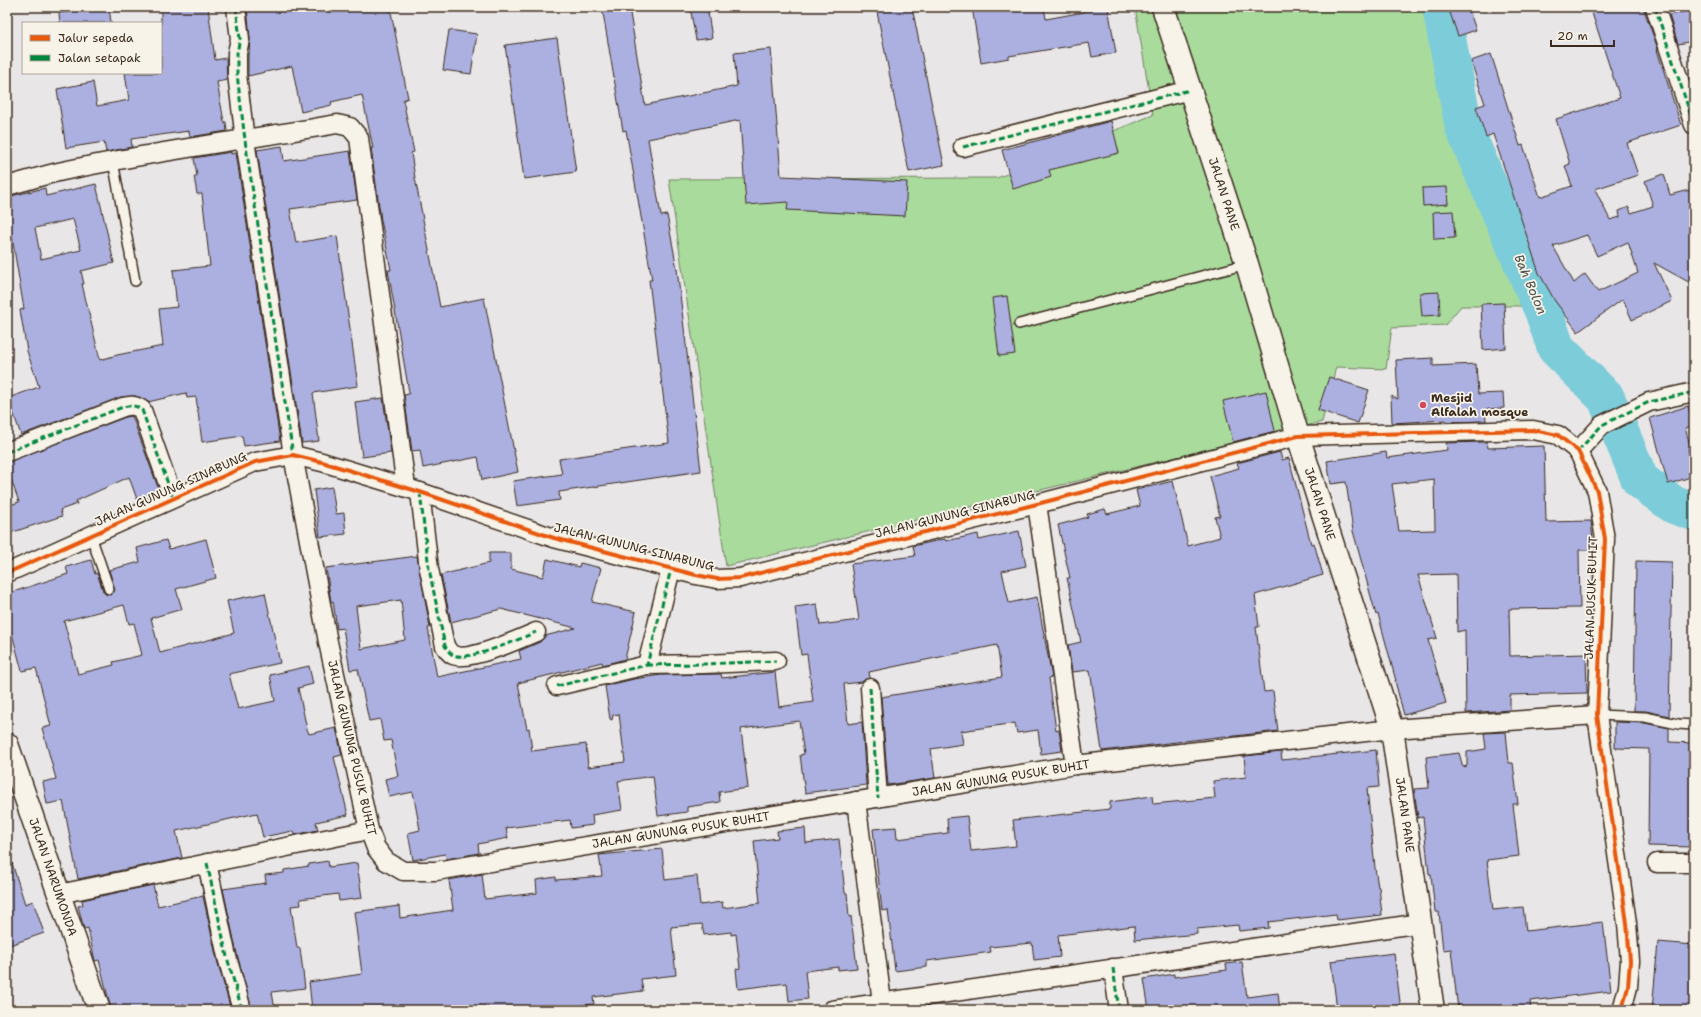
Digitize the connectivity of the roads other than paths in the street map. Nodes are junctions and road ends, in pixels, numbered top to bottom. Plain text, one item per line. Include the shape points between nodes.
1 (236, 7) edge
2 (1163, 7) edge
3 (1655, 7) edge
4 (1190, 90) junction
5 (1694, 125) edge
6 (245, 140) junction
7 (963, 147) dead end
8 (113, 161) junction
9 (7, 186) edge
10 (1247, 264) junction
11 (135, 281) dead end
12 (1019, 324) dead end
13 (1694, 392) edge
14 (1298, 436) junction
15 (1578, 451) junction
16 (7, 452) edge
17 (293, 455) junction
18 (413, 489) junction
19 (173, 498) junction
20 (1037, 504) junction
21 (91, 536) junction
22 (670, 568) junction
23 (7, 573) edge
24 (109, 588) dead end
25 (536, 632) dead end
26 (776, 661) dead end
27 (647, 665) junction
28 (557, 686) dead end
29 (870, 688) dead end
30 (1597, 715) junction
31 (1694, 725) edge
32 (1392, 729) junction
33 (7, 744) edge
34 (1074, 765) junction
35 (878, 798) junction
36 (856, 801) junction
37 (369, 830) junction
38 (207, 863) junction
39 (1657, 863) dead end
40 (1694, 863) edge
41 (59, 894) junction
42 (1421, 923) junction
43 (1113, 968) junction
44 (883, 1006) edge
45 (99, 1010) edge
46 (242, 1010) edge
47 (832, 1010) edge
48 (1119, 1010) edge
49 (1433, 1010) edge
50 (1622, 1010) edge

1 - 6 street, JALAN GUNUNG PUSUK BUHIT via 240,39 237,74
2 - 4 street, JALAN PANE
3 - 5 street
4 - 7 street
4 - 10 street, JALAN PANE
6 - 8 street
6 - 17 street, JALAN GUNUNG PUSUK BUHIT
6 - 18 street via 337,124 350,127 359,138
8 - 9 street
8 - 11 lane
10 - 12 lane
10 - 14 street, JALAN PANE
13 - 15 street via 1649,402 1602,425
14 - 15 street, JALAN PUSUK BUHIT via 1533,430 1558,435
14 - 20 street, JALAN GUNUNG SINABUNG
14 - 32 street, JALAN PANE
15 - 30 street, JALAN PUSUK BUHIT via 1597,491 1605,539
16 - 19 street via 124,407 137,406 142,410
17 - 18 street, JALAN GUNUNG SINABUNG
17 - 19 street, JALAN GUNUNG SINABUNG via 255,462
17 - 37 street, JALAN GUNUNG PUSUK BUHIT via 328,642
18 - 22 street, JALAN GUNUNG SINABUNG via 554,538
18 - 25 street via 445,646 450,654 465,656 496,649
19 - 21 street, JALAN GUNUNG SINABUNG
20 - 22 street, JALAN GUNUNG SINABUNG via 740,578 717,579
20 - 34 street
21 - 23 street, JALAN GUNUNG SINABUNG
21 - 24 lane
22 - 27 street
26 - 27 street
27 - 28 street
29 - 35 street
30 - 31 lane via 1644,717
30 - 32 street, JALAN GUNUNG PUSUK BUHIT
30 - 50 street, JALAN PUSUK BUHIT via 1627,923 1630,961 1628,987
32 - 34 street, JALAN GUNUNG PUSUK BUHIT
32 - 42 street, JALAN PANE
33 - 41 street, JALAN NARUMONDA
34 - 35 street, JALAN GUNUNG PUSUK BUHIT
35 - 36 street, JALAN GUNUNG PUSUK BUHIT
36 - 37 street, JALAN GUNUNG PUSUK BUHIT via 436,871 403,871 386,861 376,848
36 - 44 street
37 - 38 street
38 - 41 street
38 - 46 street via 226,957
39 - 40 street
41 - 45 street, JALAN NARUMONDA
42 - 43 street
42 - 49 street, JALAN PANE
43 - 44 street
43 - 48 street
44 - 47 street

